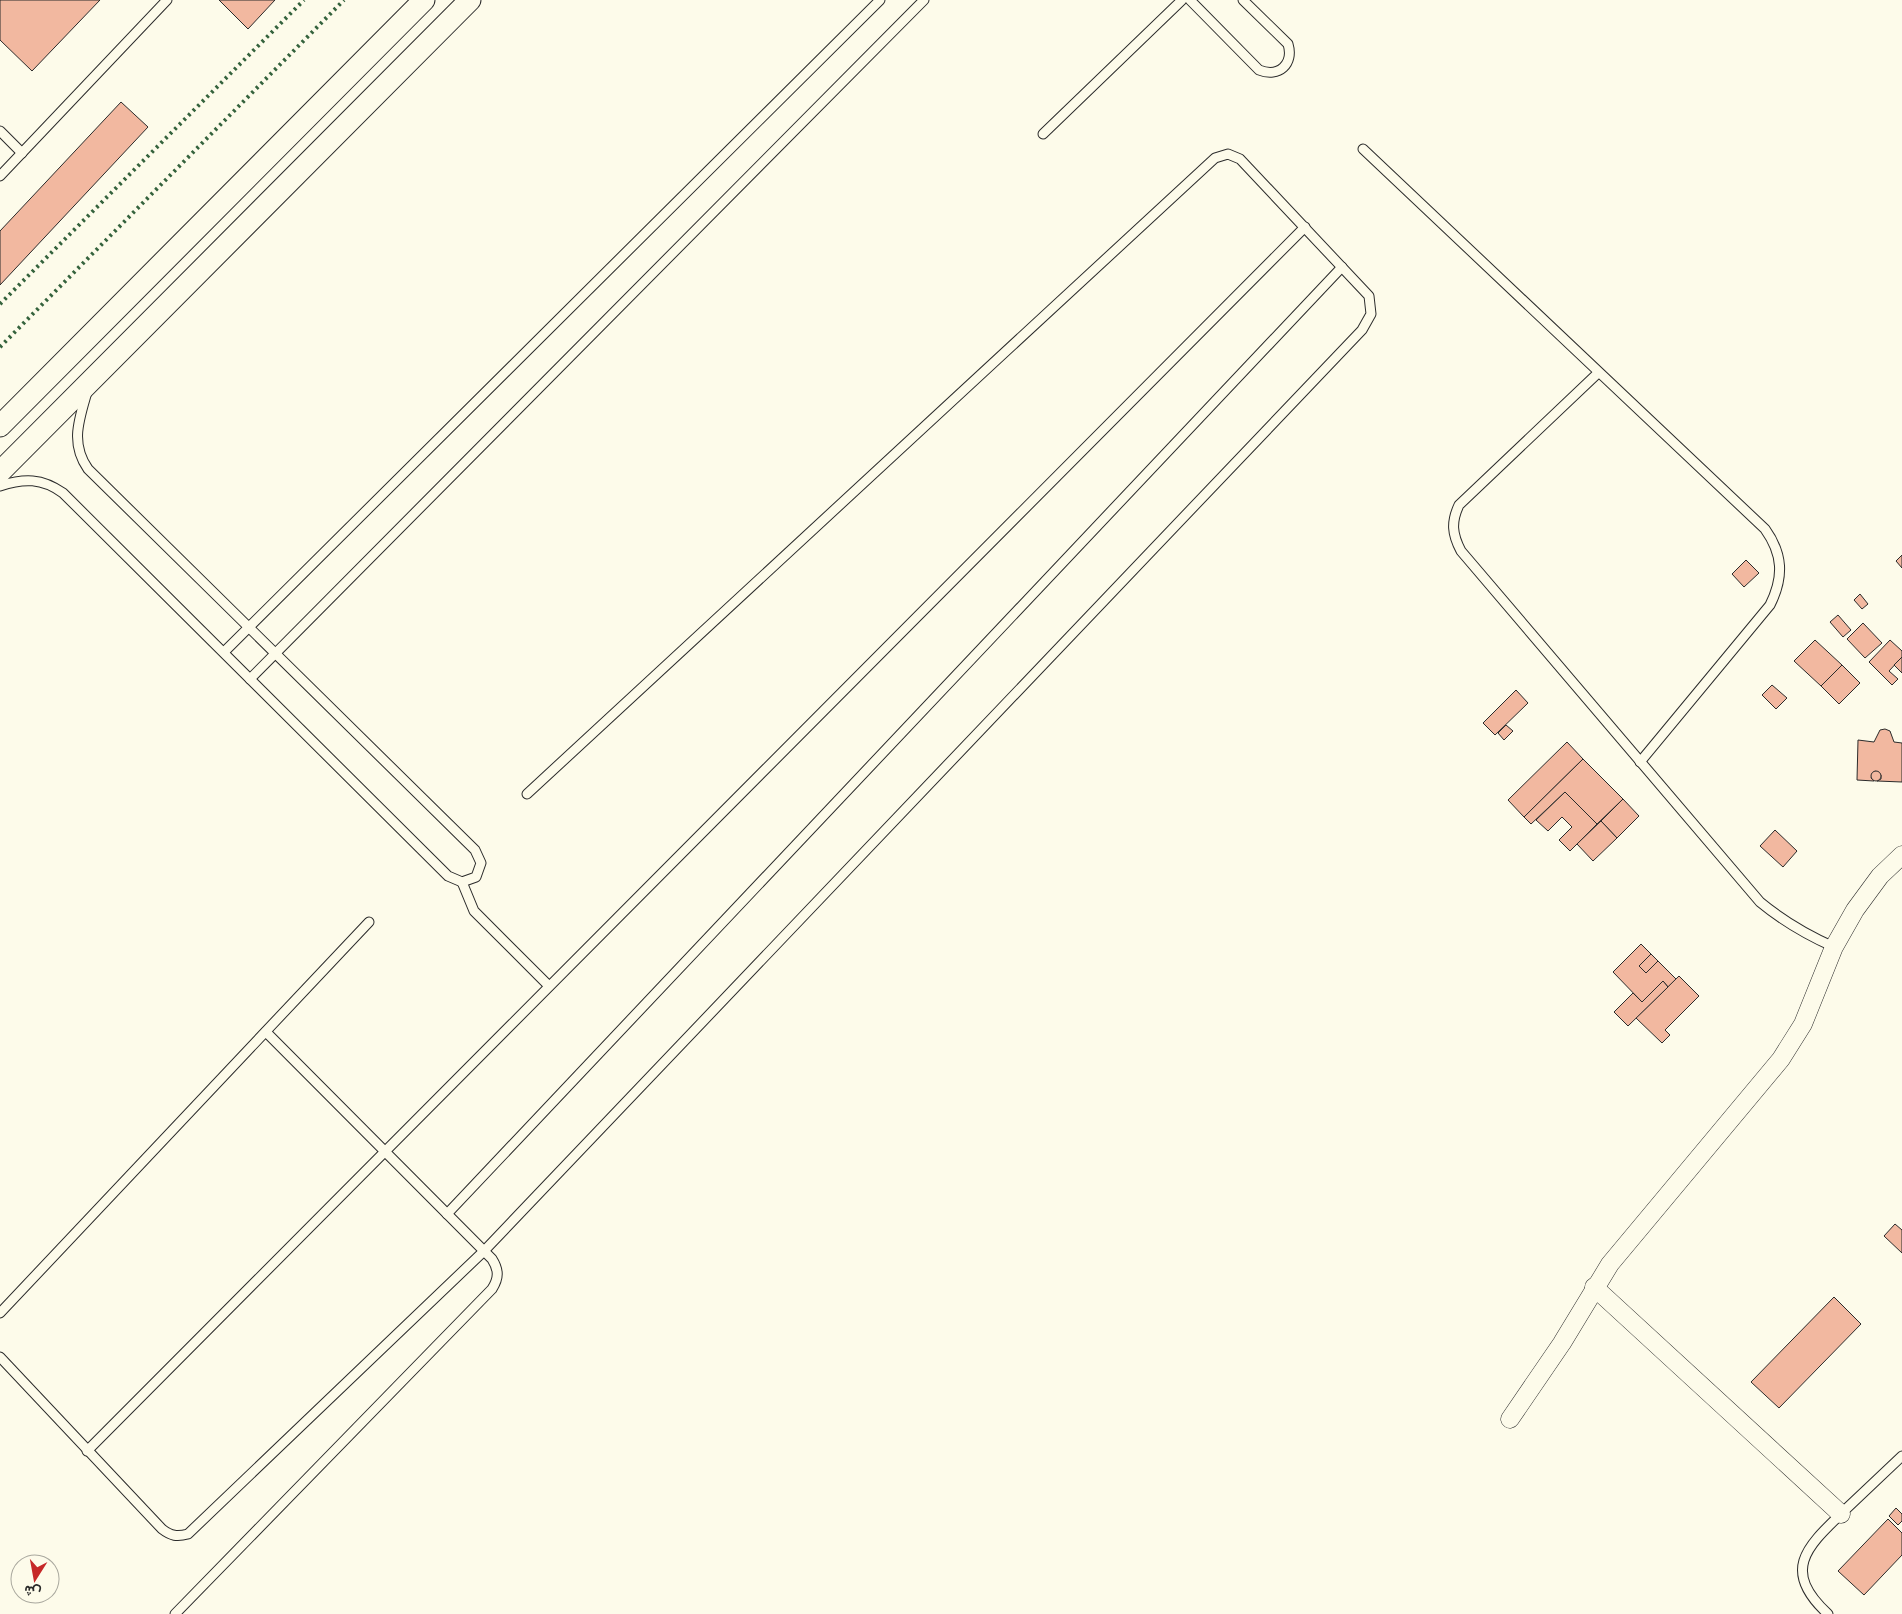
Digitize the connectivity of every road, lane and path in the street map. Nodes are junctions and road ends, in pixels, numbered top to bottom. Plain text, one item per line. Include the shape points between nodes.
1 (167, 0) edge
2 (424, 0) edge
3 (470, 0) edge
4 (880, 0) edge
5 (924, 0) edge
6 (1182, 0) edge
7 (1190, 0) edge
8 (1243, 0) edge
9 (0, 131) edge
10 (1043, 134) dead end
11 (1364, 150) dead end
12 (22, 153) junction
13 (0, 176) edge
14 (1304, 227) junction
15 (1342, 267) junction
16 (1598, 373) junction
17 (89, 383) junction
18 (0, 426) edge
19 (0, 433) edge
20 (6, 466) edge
21 (0, 486) edge
22 (249, 628) junction
23 (224, 652) junction
24 (275, 653) junction
25 (250, 678) junction
26 (1640, 762) junction
27 (527, 794) dead end
28 (1902, 855) edge
29 (462, 882) junction
30 (370, 922) dead end
31 (1834, 947) junction
32 (549, 986) junction
33 (266, 1032) junction
34 (385, 1151) junction
35 (447, 1214) junction
36 (484, 1251) junction
37 (1594, 1288) junction
38 (0, 1313) edge
39 (0, 1357) edge
40 (1510, 1419) dead end
41 (87, 1451) junction
42 (1902, 1456) edge
43 (1841, 1514) junction
44 (174, 1614) edge
45 (1828, 1614) edge

1 - 12 lane
2 - 18 street
3 - 17 street
4 - 22 lane
5 - 24 lane
6 - 10 lane
7 - 8 lane via 1259,70 1268,73 1284,68 1289,61 1288,44
9 - 12 lane
11 - 16 lane
12 - 13 lane
14 - 15 lane
14 - 27 lane via 1240,159 1228,154 1215,158
14 - 32 lane
15 - 35 lane
15 - 36 lane via 1369,296 1371,314 1362,330
16 - 26 lane via 1765,529 1780,558 1781,574 1770,604
16 - 26 lane via 1467,496 1459,505 1452,528 1461,551
17 - 20 street
17 - 22 lane via 76,434 81,458 88,469
19 - 20 street via 12,445
21 - 23 lane via 26,479 40,480 63,493
22 - 23 lane
22 - 24 lane
23 - 25 lane
24 - 25 lane
24 - 29 lane via 480,856 480,871 476,877
25 - 29 lane via 448,876
26 - 31 lane via 1760,902 1782,920
28 - 31 street via 1880,876
29 - 32 lane via 474,911
30 - 33 lane
31 - 37 street via 1803,1024 1781,1058 1638,1227
32 - 34 lane
33 - 34 lane
33 - 38 lane
34 - 35 lane
34 - 41 lane
35 - 36 lane
36 - 41 lane via 188,1534 179,1537 169,1535
36 - 44 lane via 498,1271 492,1289
37 - 40 street via 1562,1343
37 - 43 street
39 - 41 lane
42 - 43 lane
43 - 45 lane via 1811,1544 1802,1568 1808,1592

